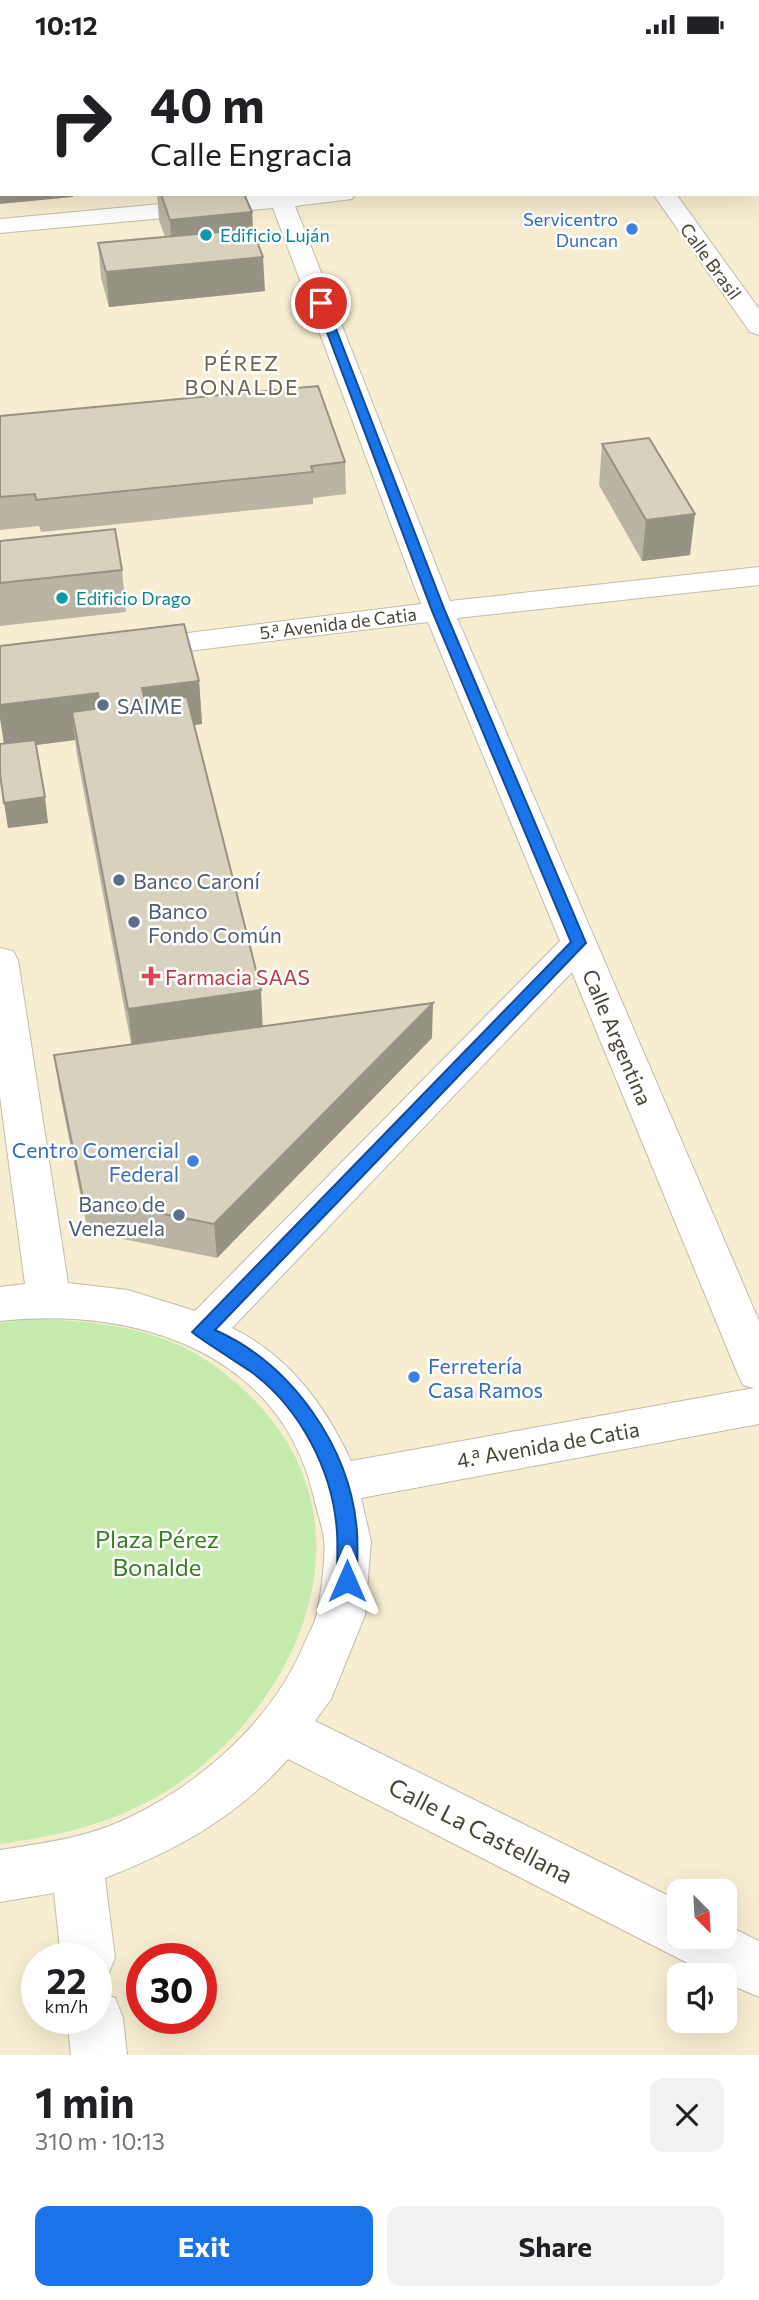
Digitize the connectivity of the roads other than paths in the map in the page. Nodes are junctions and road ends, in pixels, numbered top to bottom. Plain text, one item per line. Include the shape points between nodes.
1 (302, 196) edge
2 (665, 196) edge
3 (281, 197) edge
4 (0, 226) edge
5 (759, 327) edge
6 (759, 576) edge
7 (439, 611) junction
8 (108, 652) edge
9 (579, 943) junction
10 (0, 960) edge
11 (4, 1022) edge
12 (49, 1300) junction
13 (0, 1304) edge
14 (201, 1332) junction
15 (759, 1372) edge
16 (759, 1406) edge
17 (337, 1483) junction
18 (282, 1731) junction
19 (77, 1863) junction
20 (0, 1876) edge
21 (667, 1924) edge
22 (86, 1943) edge
23 (716, 1949) edge
24 (759, 1971) edge
25 (97, 2034) edge
26 (99, 2055) edge

1 - 3 street
2 - 5 street, Calle Brasil
3 - 4 street
3 - 7 street, Calle Argentina
6 - 7 street, 5.ª Avenida de Catia
7 - 8 street, 5.ª Avenida de Catia
7 - 9 street, Calle Argentina
9 - 14 street
9 - 15 street, Calle Argentina
10 - 11 street
11 - 12 street
12 - 13 street
12 - 14 street via 130,1307
14 - 17 street via 260,1369 294,1401 320,1440
16 - 17 street, 4.ª Avenida de Catia
17 - 18 street via 347,1531 347,1581 336,1632 314,1682
18 - 19 street via 242,1775 191,1813 134,1844
18 - 21 street, Calle La Castellana
19 - 20 street
19 - 22 street
23 - 24 street
25 - 26 street

